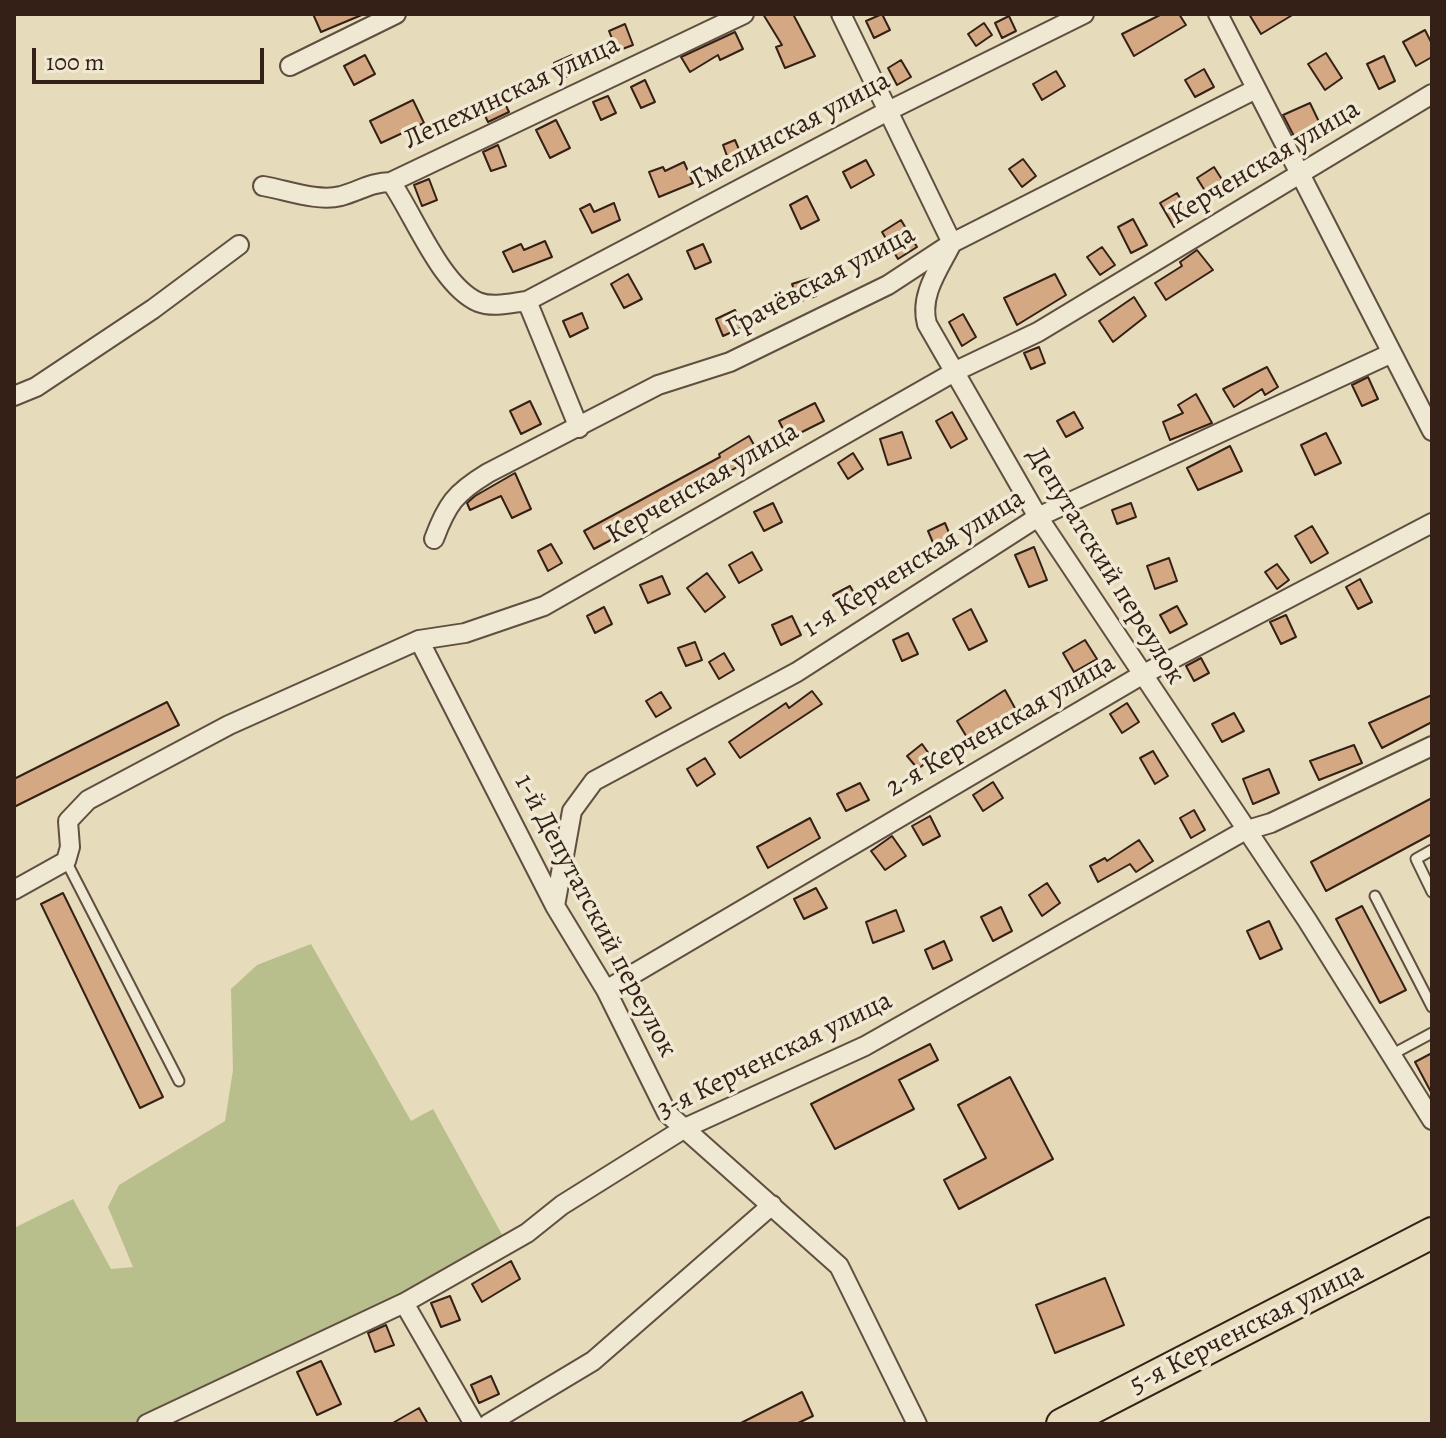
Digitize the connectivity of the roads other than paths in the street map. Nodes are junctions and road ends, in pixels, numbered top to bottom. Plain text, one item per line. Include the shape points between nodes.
1 (396, 14) edge
2 (744, 14) edge
3 (841, 14) edge
4 (1084, 14) edge
5 (1218, 14) edge
6 (290, 66) dead end
7 (1256, 89) junction
8 (1432, 94) edge
9 (886, 112) junction
10 (1300, 176) junction
11 (391, 182) junction
12 (263, 186) dead end
13 (952, 243) junction
14 (239, 245) dead end
15 (527, 301) junction
16 (1392, 353) junction
17 (956, 371) junction
18 (36, 387) junction
19 (14, 396) edge
20 (14, 404) edge
21 (579, 428) junction
22 (1432, 431) edge
23 (1038, 517) junction
24 (1432, 523) edge
25 (434, 539) dead end
26 (419, 640) junction
27 (1140, 676) junction
28 (1432, 746) edge
29 (1244, 831) junction
30 (1432, 850) edge
31 (66, 861) junction
32 (14, 890) edge
33 (1432, 892) edge
34 (1375, 896) dead end
35 (555, 906) junction
36 (606, 990) junction
37 (1432, 1007) edge
38 (1432, 1033) edge
39 (1391, 1055) junction
40 (179, 1081) dead end
41 (1432, 1120) edge
42 (685, 1128) junction
43 (772, 1205) junction
44 (1432, 1233) edge
45 (404, 1303) junction
46 (147, 1424) edge
47 (474, 1424) edge
48 (488, 1424) edge
49 (917, 1424) edge
50 (1062, 1424) edge

1 - 6 street
2 - 11 street, Лепехинская улица
3 - 9 street
4 - 9 street, Гмелинская улица
5 - 7 street
7 - 10 street
7 - 13 street, Грачёвская улица
8 - 10 street, Керченская улица
9 - 13 street
9 - 15 street, Гмелинская улица
10 - 16 street
10 - 17 street, Керченская улица via 1038,332
11 - 12 street, Лепехинская улица via 319,198
11 - 15 street via 460,290 489,305
13 - 17 street, Депутатский переулок via 923,311
13 - 21 street, Грачёвская улица via 888,285 730,362 658,385
14 - 18 street
15 - 21 street
16 - 22 street
16 - 23 street, 1-я Керченская улица
17 - 23 street, Депутатский переулок
17 - 26 street, Керченская улица via 544,606 465,633
18 - 19 street
18 - 20 street
21 - 25 street, Грачёвская улица via 465,487 446,506
23 - 27 street, Депутатский переулок
23 - 35 street, 1-я Керченская улица via 797,672 594,781 572,811
24 - 27 street, 2-я Керченская улица
26 - 31 street, Керченская улица via 229,725 88,800 68,821
26 - 35 street, 1-й Депутатский переулок
27 - 29 street, Депутатский переулок
27 - 36 street, 2-я Керченская улица
28 - 29 street, 3-я Керченская улица
29 - 39 street, Депутатский переулок
29 - 42 street, 3-я Керченская улица via 865,1046
30 - 33 lane via 1416,859
31 - 32 street
31 - 40 lane
34 - 37 lane
35 - 36 street, 1-й Депутатский переулок
36 - 42 street, 1-й Депутатский переулок via 667,1113
38 - 39 lane
39 - 41 street, Депутатский переулок
42 - 43 street, 1-й Депутатский переулок
42 - 45 street, 3-я Керченская улица via 527,1233
43 - 48 street via 593,1361
43 - 49 street, 1-й Депутатский переулок via 839,1266
44 - 50 main road, 5-я Керченская улица
45 - 46 street, 3-я Керченская улица
45 - 47 street

